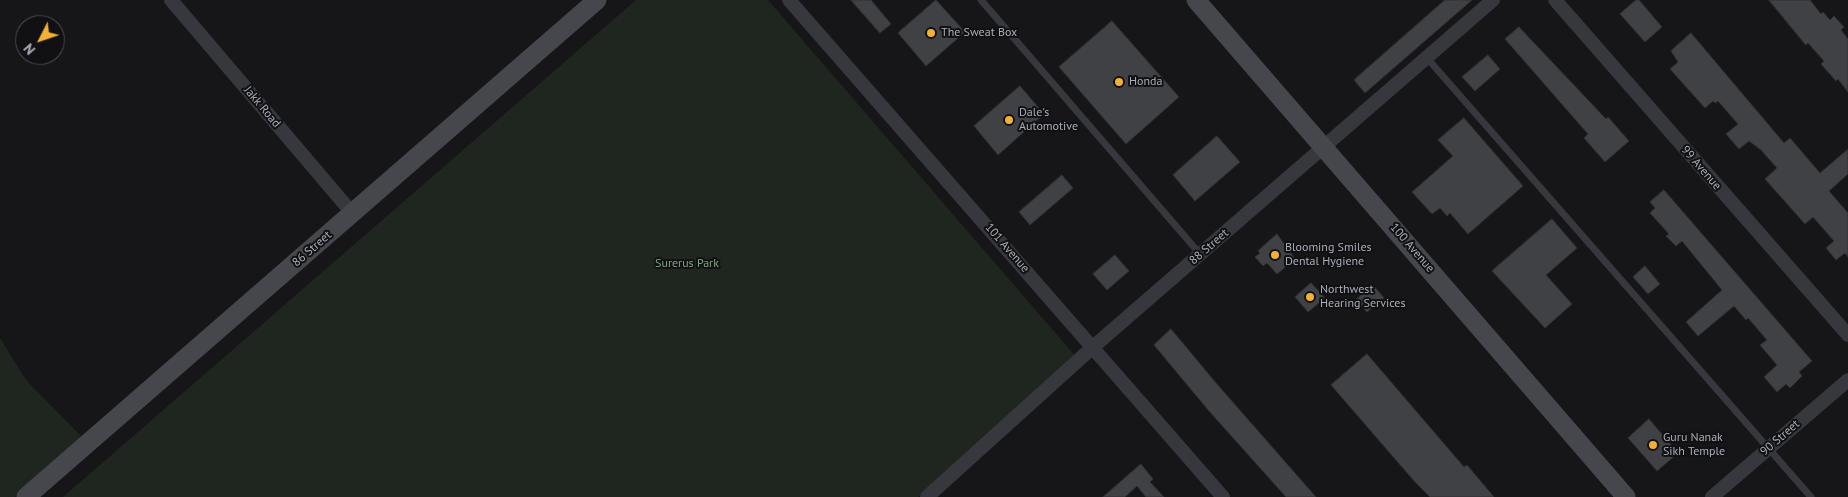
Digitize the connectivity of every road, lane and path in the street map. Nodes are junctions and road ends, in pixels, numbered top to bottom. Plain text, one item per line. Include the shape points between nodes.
1 (171, 0) edge
2 (597, 0) edge
3 (789, 0) edge
4 (981, 0) edge
5 (1196, 0) edge
6 (1493, 0) edge
7 (1555, 0) edge
8 (1427, 58) junction
9 (1324, 147) junction
10 (353, 214) junction
11 (1200, 254) junction
12 (1848, 335) edge
13 (1094, 346) junction
14 (1848, 380) edge
15 (1768, 449) junction
16 (26, 497) edge
17 (927, 497) edge
18 (1223, 497) edge
19 (1626, 497) edge
20 (1712, 497) edge
21 (1810, 497) edge

1 - 10 street, Jakk Road
2 - 10 street, 86 Street
3 - 13 street, 101 Avenue
4 - 11 lane
5 - 9 street, 100 Avenue
6 - 8 street, 88 Street
7 - 12 street, 99 Avenue
8 - 9 street, 88 Street
8 - 15 lane
9 - 11 street, 88 Street
9 - 19 street, 100 Avenue
10 - 16 street, 86 Street
11 - 13 street, 88 Street
13 - 17 street, 88 Street
13 - 18 street, 101 Avenue
14 - 15 street, 90 Street
15 - 20 street, 90 Street
15 - 21 lane

